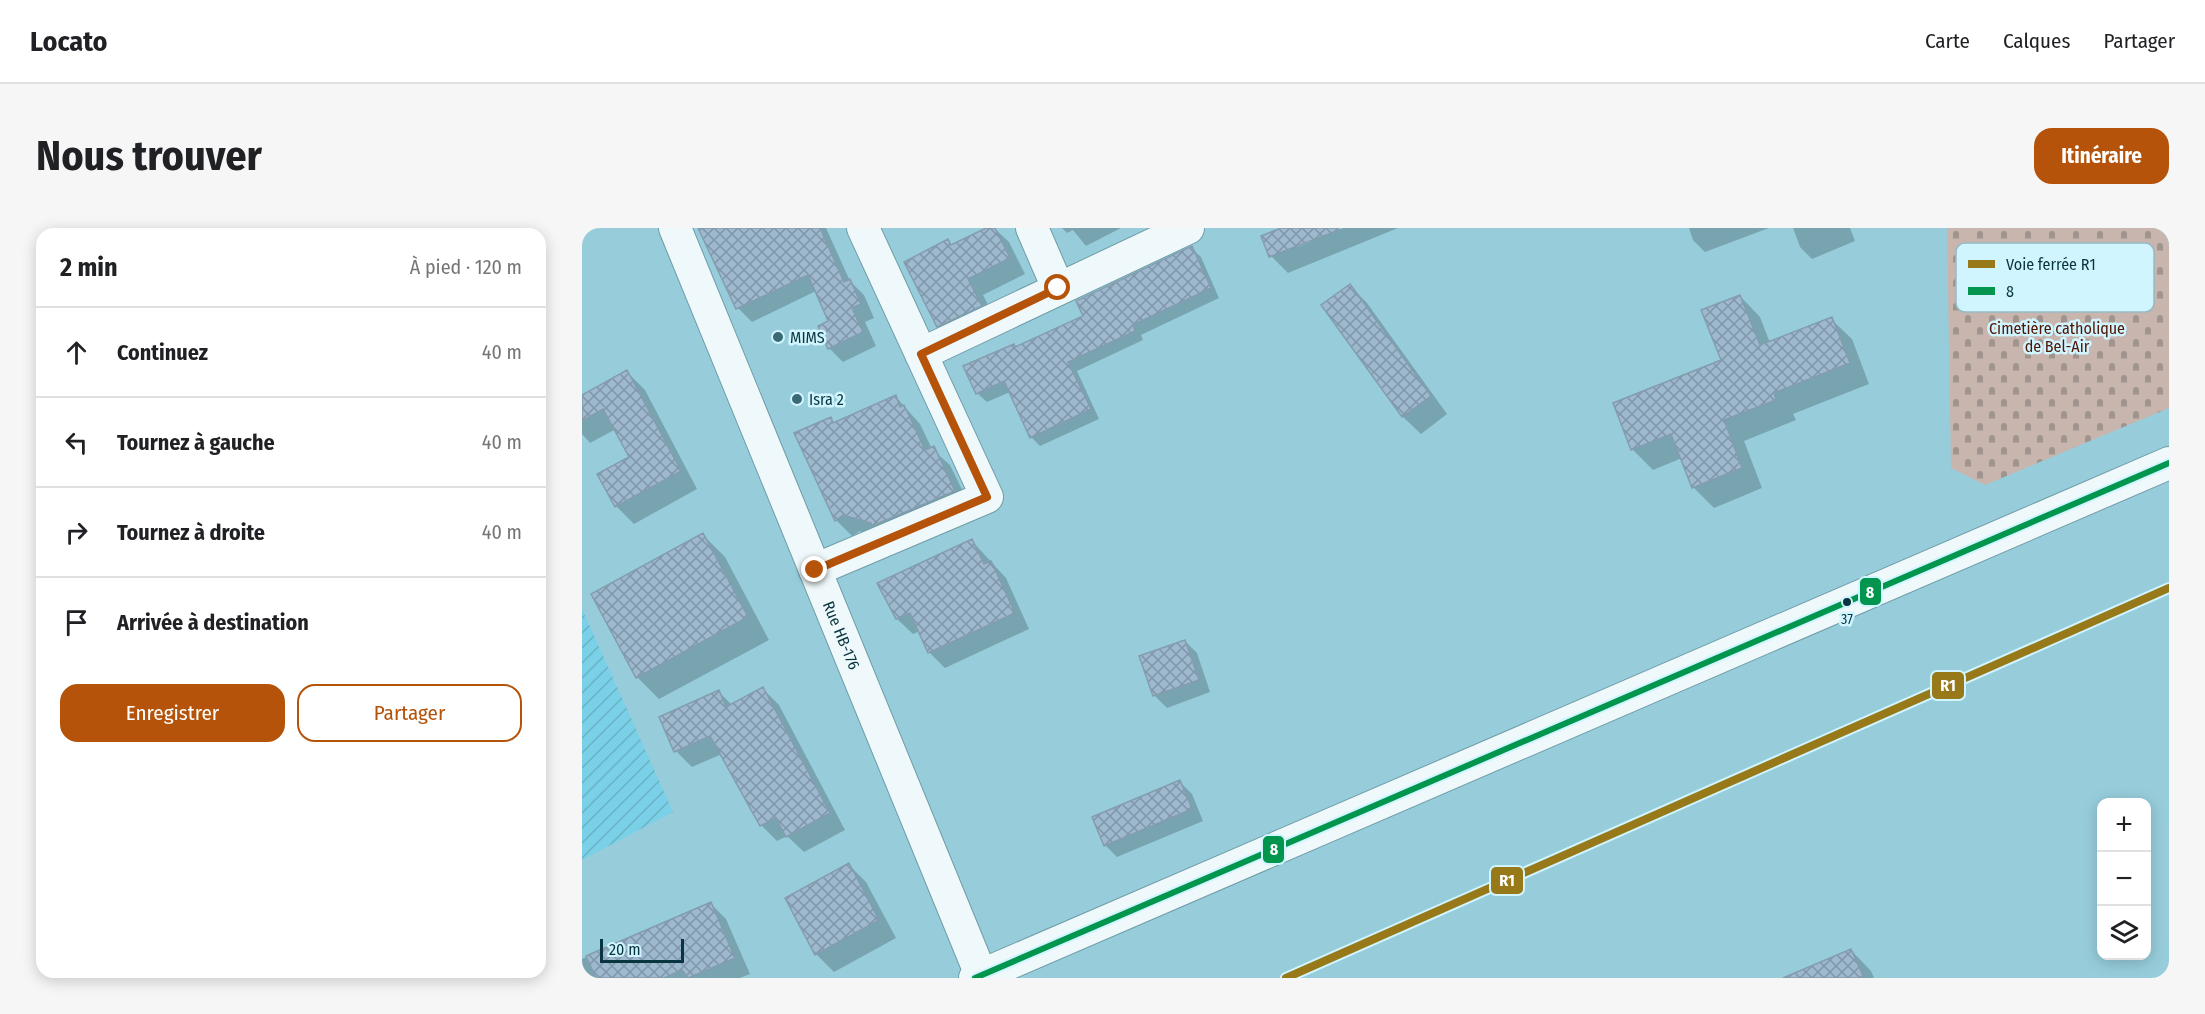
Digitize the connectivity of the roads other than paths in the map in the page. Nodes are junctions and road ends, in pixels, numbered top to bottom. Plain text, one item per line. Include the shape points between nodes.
1 (675, 228) edge
2 (863, 228) edge
3 (1032, 228) edge
4 (1188, 228) edge
5 (1058, 288) junction
6 (921, 354) junction
7 (2169, 464) edge
8 (815, 570) junction
9 (978, 977) edge

1 - 8 street, Rue HB-176
2 - 6 street
3 - 5 street
4 - 5 street
5 - 6 street
6 - 8 street via 987,497
7 - 9 street
8 - 9 street, Rue HB-176

